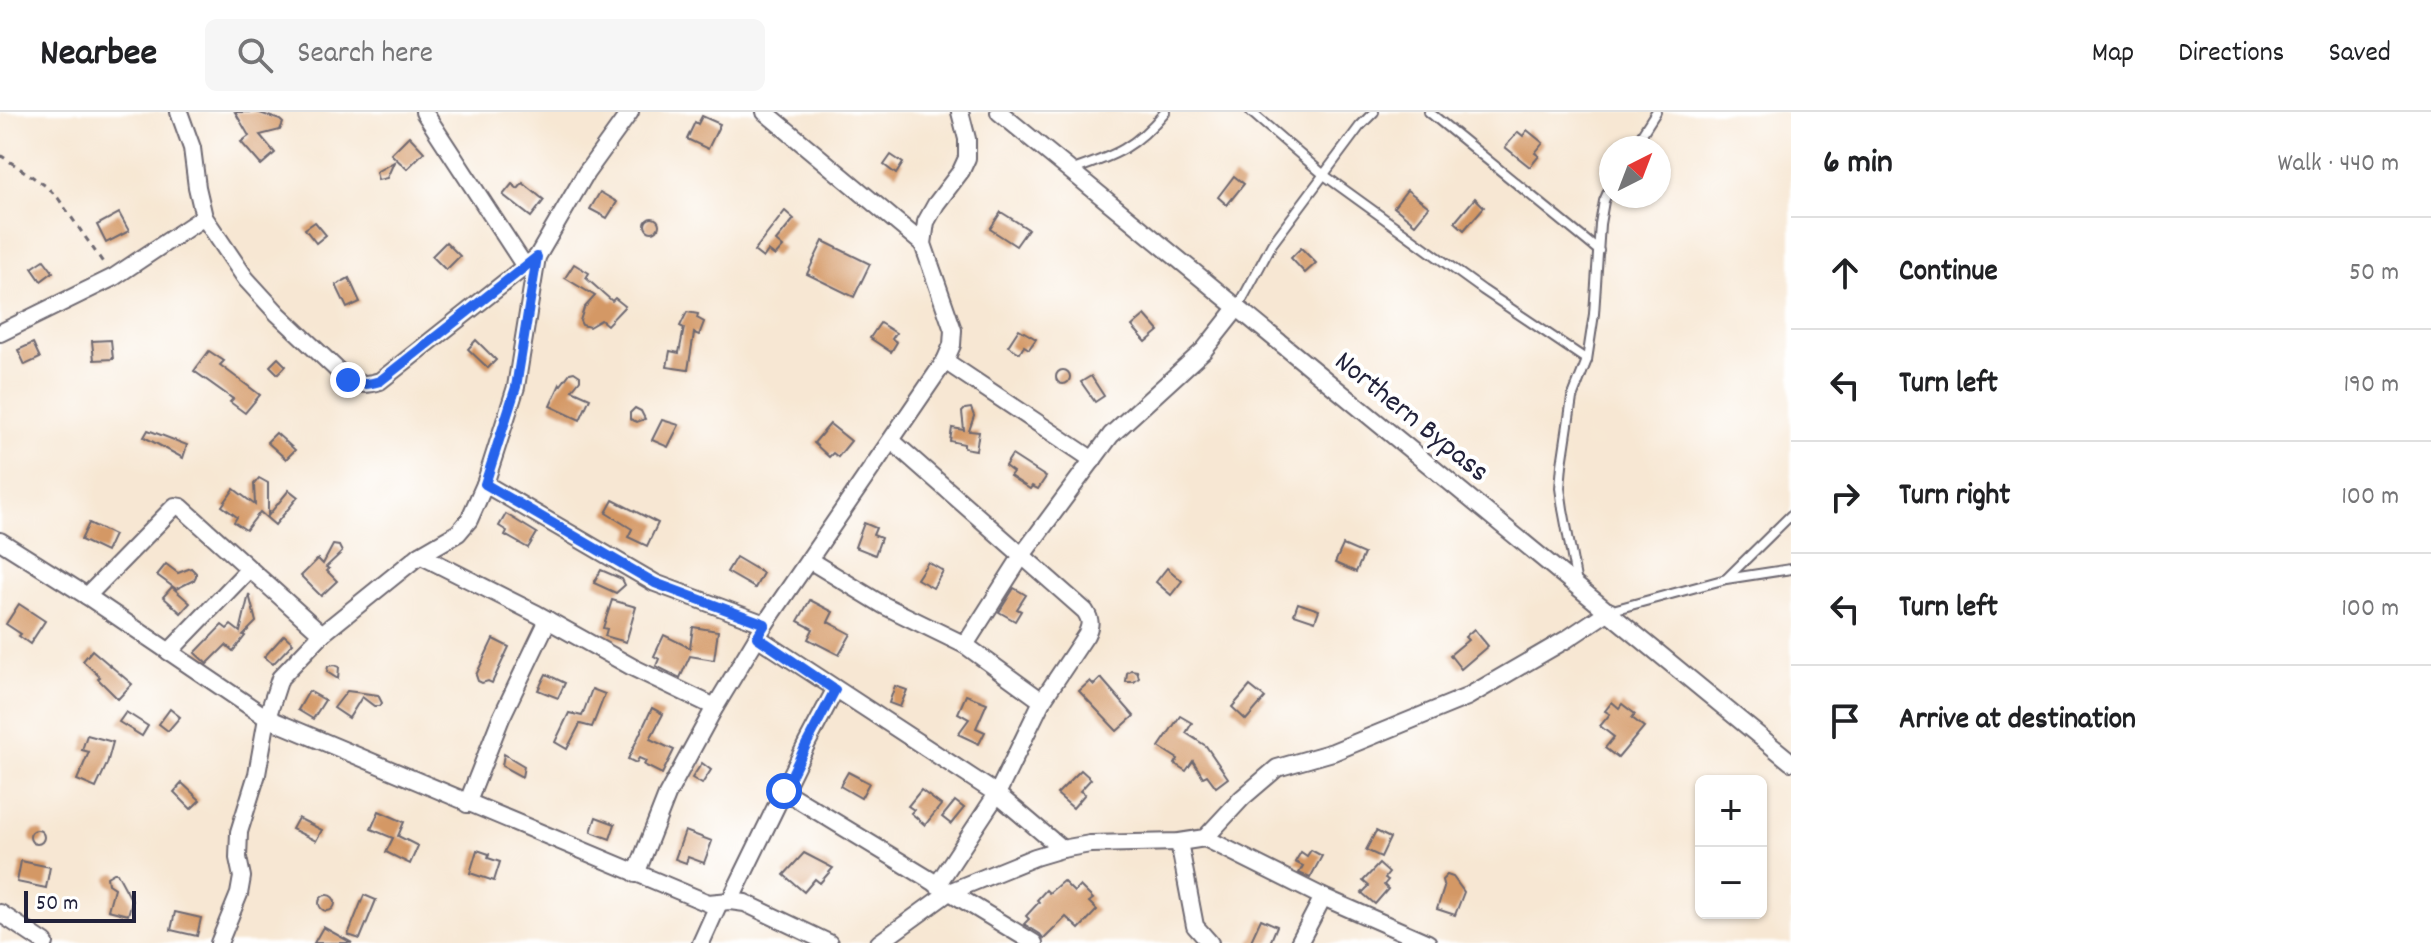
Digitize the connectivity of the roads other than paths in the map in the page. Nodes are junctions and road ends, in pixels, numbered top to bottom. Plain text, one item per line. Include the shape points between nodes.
1 (179, 112) edge
2 (424, 112) edge
3 (630, 112) edge
4 (765, 112) edge
5 (960, 112) edge
6 (999, 112) edge
7 (1165, 112) edge
8 (1251, 112) edge
9 (1374, 112) edge
10 (1429, 112) edge
11 (1656, 112) edge
12 (1641, 136) edge
13 (1071, 171) junction
14 (1324, 175) junction
15 (1603, 208) edge
16 (204, 217) junction
17 (923, 244) junction
18 (1599, 251) junction
19 (531, 261) junction
20 (1238, 307) junction
21 (0, 333) edge
22 (1587, 360) junction
23 (945, 361) junction
24 (892, 441) junction
25 (1093, 460) junction
26 (485, 484) junction
27 (1791, 515) edge
28 (0, 541) edge
29 (1023, 554) junction
30 (420, 555) junction
31 (809, 560) junction
32 (249, 569) junction
33 (1791, 569) edge
34 (1726, 579) junction
35 (1578, 587) junction
36 (87, 596) junction
37 (1609, 611) junction
38 (548, 620) junction
39 (761, 630) junction
40 (322, 634) junction
41 (965, 645) junction
42 (169, 652) junction
43 (835, 690) junction
44 (1042, 701) junction
45 (715, 707) junction
46 (267, 718) junction
47 (1791, 762) edge
48 (784, 791) junction
49 (997, 794) junction
50 (467, 804) junction
51 (1205, 838) junction
52 (1179, 842) junction
53 (1062, 849) junction
54 (636, 874) junction
55 (943, 888) junction
56 (1323, 897) junction
57 (724, 902) junction
58 (0, 913) edge
59 (1403, 938) edge
60 (224, 941) edge
61 (45, 943) edge
62 (701, 943) edge
63 (829, 943) edge
64 (879, 943) edge
65 (1034, 943) edge
66 (1210, 943) edge
67 (1299, 943) edge
68 (1428, 943) edge

1 - 16 street via 192,148
2 - 19 street
3 - 19 street
4 - 17 street
5 - 17 street via 967,158 926,222
6 - 13 street, Northern Bypass
7 - 13 lane via 1137,142
8 - 14 lane
9 - 14 lane
10 - 18 lane
11 - 12 lane
13 - 20 street, Northern Bypass
14 - 20 lane via 1272,244
14 - 22 lane
15 - 18 lane
16 - 19 street via 246,279 278,314 358,384 380,381
16 - 21 street via 114,277
17 - 23 street via 953,330
18 - 22 lane
19 - 26 street via 516,387
20 - 25 street via 1204,350 1119,426
20 - 35 street, Northern Bypass
22 - 35 lane via 1572,398 1560,488
23 - 24 street
23 - 25 street
24 - 29 street
24 - 31 street
25 - 29 street
26 - 30 street via 458,533
26 - 39 street via 655,583
27 - 34 lane
28 - 36 street
29 - 41 street
29 - 44 street via 1090,618 1086,635
30 - 38 street
30 - 40 street
31 - 39 street
31 - 41 street via 883,605
32 - 36 street via 175,506
32 - 40 street
32 - 42 street
33 - 34 lane
34 - 37 lane
35 - 37 street, Northern Bypass
36 - 42 street
37 - 47 street, Northern Bypass
37 - 51 street via 1467,697 1333,752 1277,768
38 - 45 street
38 - 50 street
39 - 43 street
39 - 45 street
40 - 46 street via 280,678
41 - 44 street
42 - 46 street
43 - 48 street
43 - 49 street
44 - 49 street
45 - 54 street via 667,795
46 - 50 street
46 - 60 street via 239,832 242,877
48 - 55 street
48 - 57 street
49 - 53 street
49 - 55 street
50 - 54 street
51 - 52 street
51 - 56 street
52 - 53 street
52 - 66 street via 1195,926
53 - 55 street
54 - 57 street via 708,903
55 - 64 street
55 - 65 street
56 - 59 street
56 - 67 street
57 - 62 street
57 - 63 street via 745,903
58 - 61 street
59 - 68 street

